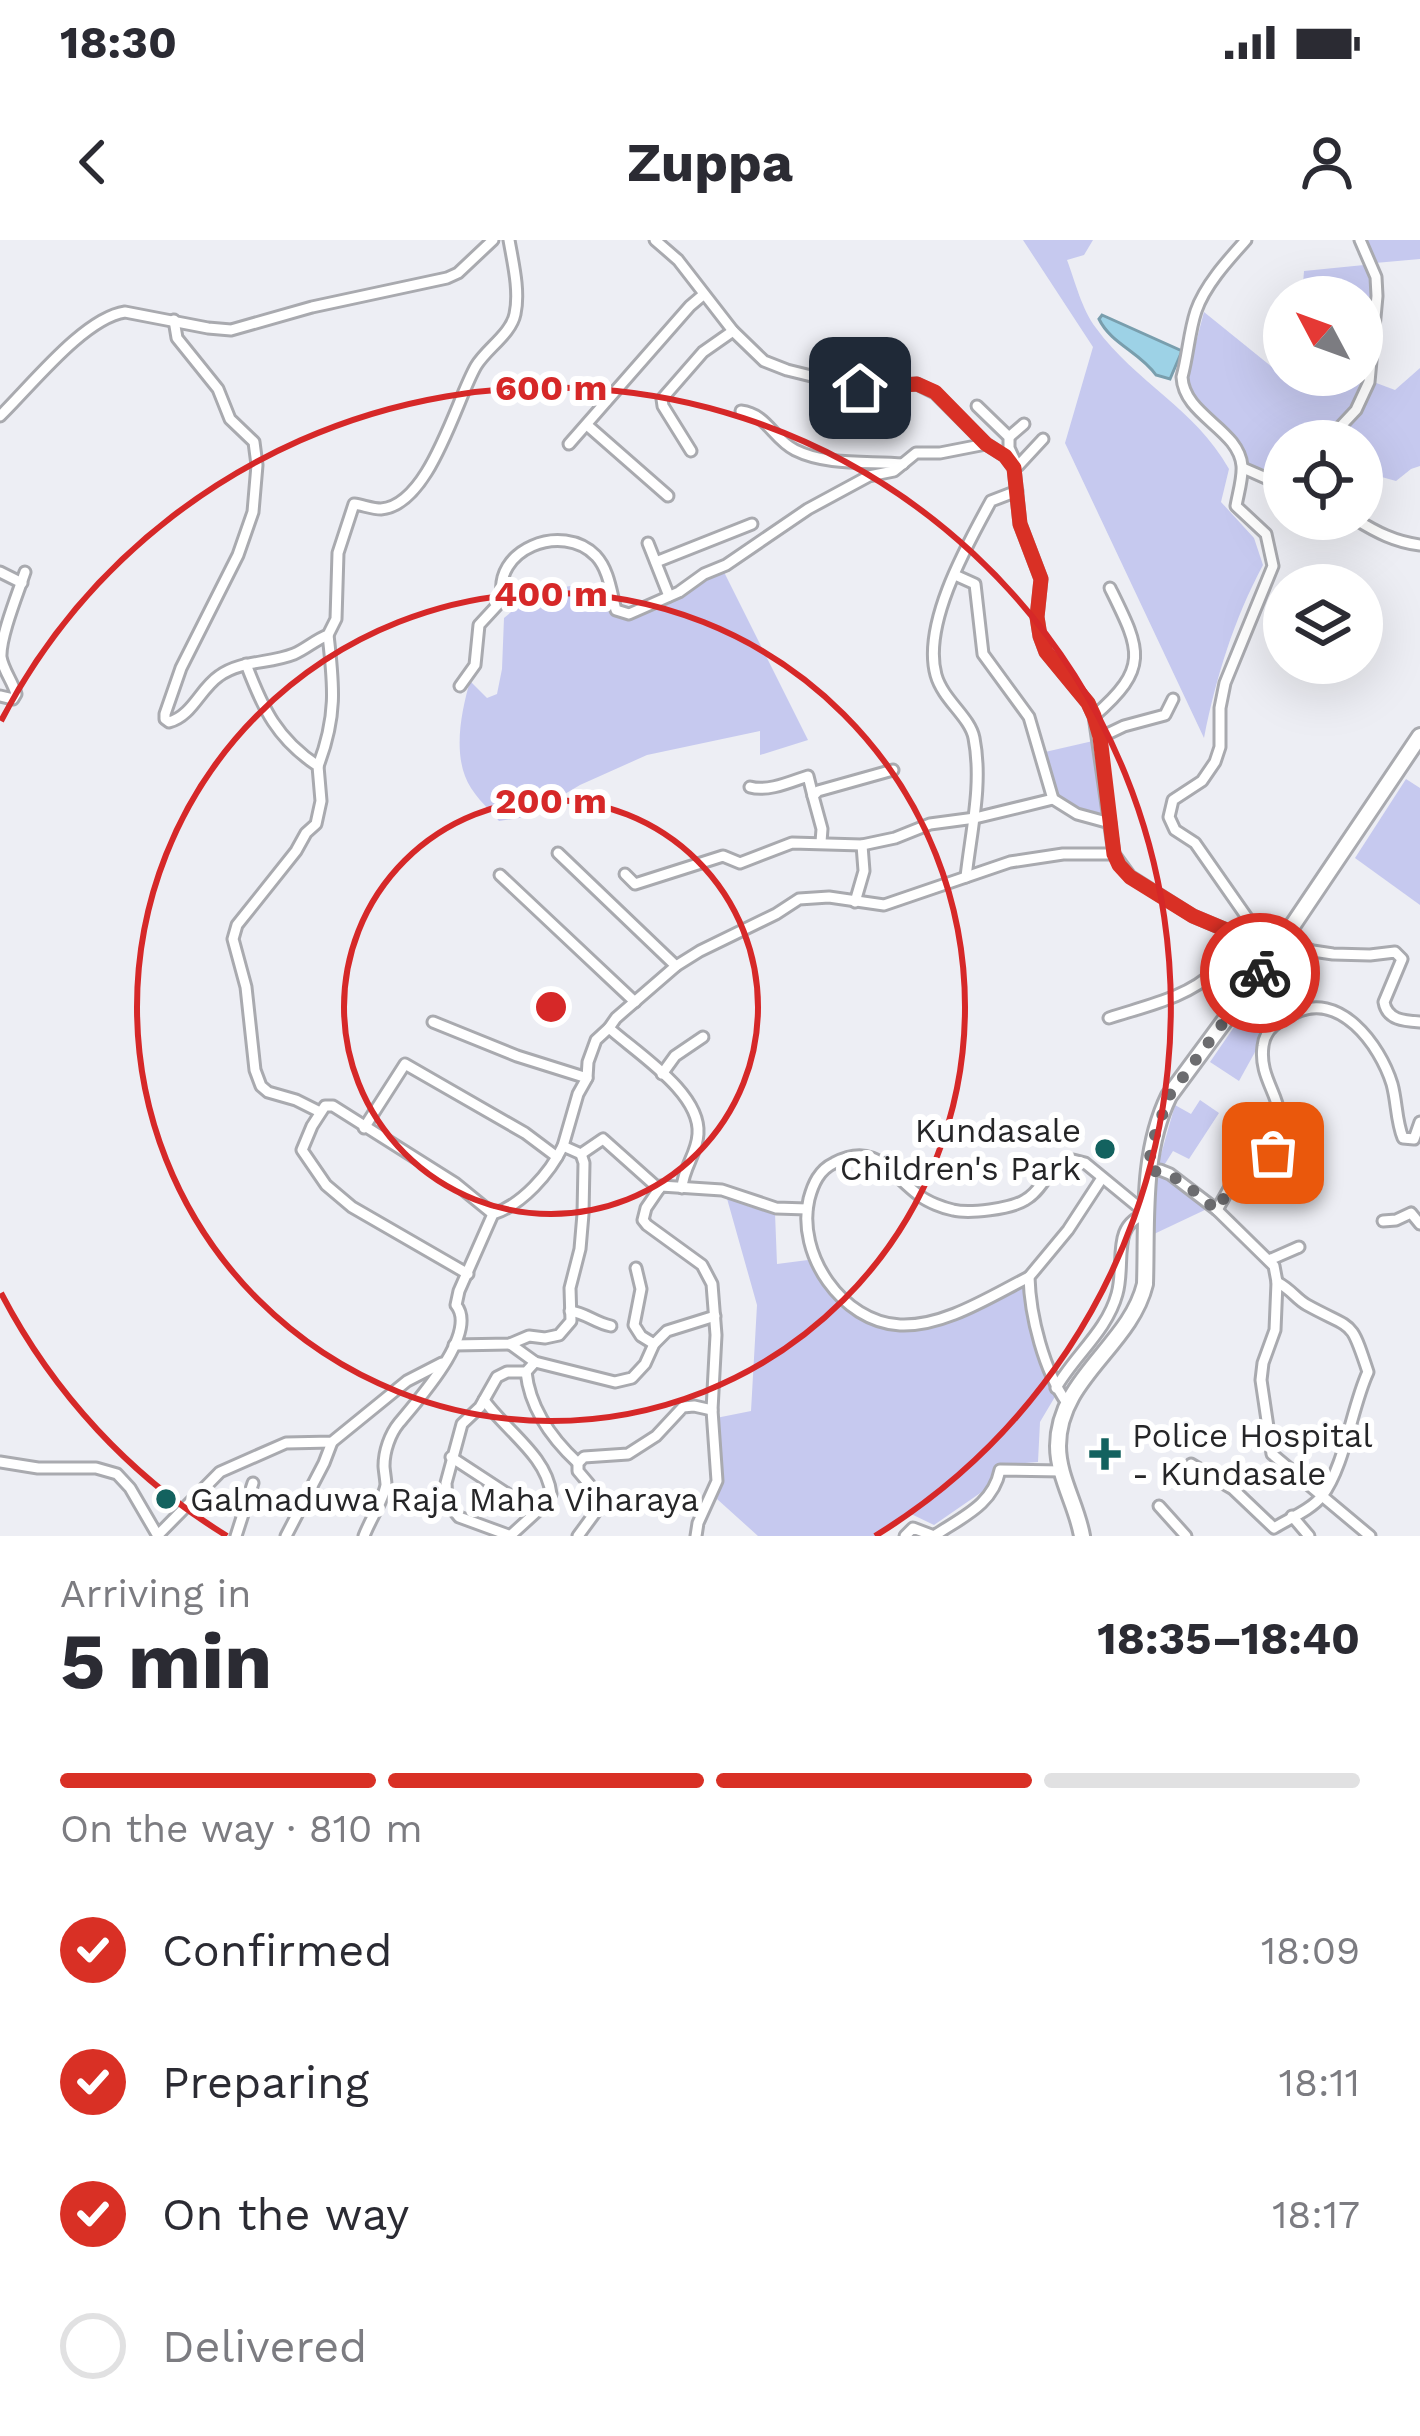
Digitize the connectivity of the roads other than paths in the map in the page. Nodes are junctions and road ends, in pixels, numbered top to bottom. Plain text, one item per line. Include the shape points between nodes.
1 (491, 240) edge
2 (508, 240) edge
3 (655, 240) edge
4 (1246, 240) edge
5 (1360, 240) edge
6 (704, 295) junction
7 (174, 320) junction
8 (733, 331) junction
9 (837, 382) junction
10 (977, 406) dead end
11 (996, 406) dead end
12 (741, 411) dead end
13 (0, 416) edge
14 (1347, 420) edge
15 (862, 421) dead end
16 (992, 421) junction
17 (587, 424) junction
18 (1024, 424) dead end
19 (1009, 437) junction
20 (1043, 439) dead end
21 (569, 444) dead end
22 (986, 444) junction
23 (691, 451) dead end
24 (903, 464) junction
25 (1243, 468) junction
26 (1015, 469) junction
27 (1263, 477) edge
28 (1017, 491) junction
29 (668, 496) dead end
30 (752, 524) dead end
31 (1383, 533) edge
32 (648, 543) dead end
33 (1420, 544) edge
34 (656, 562) junction
35 (0, 572) edge
36 (955, 575) junction
37 (1110, 588) dead end
38 (669, 596) junction
39 (0, 599) edge
40 (16, 604) junction
41 (328, 635) junction
42 (1, 650) edge
43 (246, 664) junction
44 (460, 686) dead end
45 (0, 696) edge
46 (1173, 699) dead end
47 (1094, 716) junction
48 (1420, 736) edge
49 (1100, 737) junction
50 (318, 766) junction
51 (893, 770) dead end
52 (750, 787) dead end
53 (813, 796) junction
54 (1053, 799) junction
55 (975, 818) junction
56 (1110, 823) junction
57 (821, 842) junction
58 (862, 845) junction
59 (558, 853) dead end
60 (1114, 854) junction
61 (625, 874) dead end
62 (500, 875) dead end
63 (966, 877) junction
64 (855, 902) junction
65 (1255, 928) junction
66 (1283, 940) junction
67 (676, 965) junction
68 (635, 1002) junction
69 (1109, 1018) dead end
70 (433, 1022) dead end
71 (1420, 1022) edge
72 (609, 1028) junction
73 (704, 1037) dead end
74 (662, 1074) junction
75 (587, 1078) junction
76 (320, 1112) junction
77 (1420, 1122) edge
78 (364, 1128) junction
79 (1417, 1141) edge
80 (563, 1146) junction
81 (581, 1154) junction
82 (557, 1157) junction
83 (1149, 1171) junction
84 (1102, 1178) junction
85 (682, 1188) junction
86 (659, 1189) junction
87 (807, 1209) junction
88 (1217, 1210) junction
89 (493, 1214) junction
90 (1147, 1214) junction
91 (1383, 1221) dead end
92 (1420, 1224) edge
93 (1299, 1247) dead end
94 (1269, 1260) junction
95 (636, 1268) dead end
96 (468, 1274) junction
97 (1028, 1277) junction
98 (1277, 1282) junction
99 (570, 1311) junction
100 (715, 1316) junction
101 (611, 1326) dead end
102 (510, 1343) junction
103 (654, 1344) junction
104 (454, 1345) junction
105 (446, 1361) junction
106 (535, 1362) junction
107 (526, 1372) junction
108 (1056, 1388) junction
109 (484, 1400) junction
110 (1067, 1403) junction
111 (712, 1410) junction
112 (332, 1442) junction
113 (451, 1457) junction
114 (0, 1462) edge
115 (578, 1462) junction
116 (1191, 1463) dead end
117 (1063, 1471) junction
118 (253, 1483) dead end
119 (1322, 1496) junction
120 (1159, 1506) dead end
121 (536, 1512) junction
122 (1292, 1516) junction
123 (158, 1536) edge
124 (236, 1536) edge
125 (286, 1536) edge
126 (364, 1536) edge
127 (511, 1536) edge
128 (578, 1536) edge
129 (696, 1536) edge
130 (905, 1536) edge
131 (1082, 1536) edge
132 (1186, 1536) edge
133 (1310, 1536) edge
134 (1370, 1536) edge

1 - 7 street via 447,278 232,330
2 - 41 street via 513,321 474,369 422,480 384,509 354,504 338,553 336,620
3 - 6 street
4 - 25 street via 1194,315 1182,377
5 - 14 street via 1376,277 1374,335 1369,382
6 - 8 street
6 - 17 street
7 - 13 street via 125,312 93,324
7 - 43 street via 177,338 218,389 230,419 254,442 257,465 238,555 181,668 165,719 177,721 214,679
8 - 9 street via 764,361
8 - 23 street via 662,399
9 - 15 street via 828,405
9 - 22 street via 917,384
10 - 16 street
11 - 16 street
12 - 24 street via 801,452
16 - 19 street
17 - 21 street
17 - 29 street
18 - 19 street
19 - 26 street
20 - 26 street
22 - 24 street via 916,453
22 - 26 street
24 - 38 street via 808,509
25 - 27 street
25 - 65 street via 1236,506 1265,534 1273,566 1225,683 1215,762 1173,800 1169,817
26 - 28 street
28 - 36 street via 991,501
28 - 47 street via 1041,579 1040,636
30 - 34 street
31 - 33 street
32 - 34 street
34 - 38 street
35 - 40 street via 24,578
36 - 54 street via 975,584 983,654 1029,717
36 - 55 street via 938,612 935,672 975,742
37 - 47 street via 1131,631 1135,664
38 - 44 street via 622,613 598,557 574,543 538,542 504,570 502,599 479,625 475,665
39 - 40 street
40 - 42 street
41 - 43 street via 296,654
41 - 50 street via 335,696
42 - 45 street via 16,694
43 - 50 street via 272,722
46 - 49 street via 1165,715
47 - 49 street
48 - 66 highway
49 - 56 street
50 - 76 street via 316,824 249,906 233,939 260,1086
51 - 53 street
52 - 53 street via 808,776
53 - 57 street
54 - 55 street
54 - 56 street
55 - 58 street
55 - 63 street
56 - 60 street
57 - 58 street
57 - 61 street via 792,842 740,863 723,856 635,884
58 - 64 street
59 - 67 street
60 - 63 street via 1046,856
60 - 65 street via 1130,877 1193,916 1240,933
62 - 68 street
63 - 64 street via 884,905
64 - 67 street via 799,898
65 - 66 street
65 - 69 street via 1198,984
66 - 71 street via 1312,951 1400,954 1385,1008 1396,1019
66 - 83 highway via 1169,1096
67 - 68 street
68 - 72 street
70 - 75 street
72 - 74 street
72 - 75 street via 596,1040
73 - 74 street
74 - 85 street via 696,1111 696,1148
75 - 80 street
76 - 78 street via 333,1106
76 - 96 street via 302,1150 326,1186
77 - 79 street
78 - 82 street via 405,1064
78 - 89 street
79 - 88 street via 1400,1132 1375,1046 1346,1016 1301,1010 1276,1023 1262,1050 1280,1115 1279,1144 1243,1164
80 - 81 street
80 - 82 street
81 - 86 street via 603,1139
81 - 99 street via 583,1214
82 - 89 street via 518,1201
83 - 88 street via 1170,1174
83 - 90 highway
84 - 87 street via 1073,1160 1026,1200 967,1212 922,1198 884,1163 857,1155 821,1173
84 - 90 street
84 - 97 street
85 - 86 street
85 - 87 street
86 - 100 street via 643,1220 702,1264
87 - 97 street via 813,1258 864,1316 915,1324
88 - 94 street
89 - 96 street
90 - 108 street via 1124,1231 1116,1300 1101,1329
90 - 110 highway via 1136,1312
91 - 92 street via 1411,1214
93 - 94 street
94 - 98 street
95 - 103 street via 634,1325
96 - 104 street
97 - 108 street
98 - 119 street via 1261,1380 1272,1454
98 - 119 street via 1355,1331 1368,1372
99 - 101 street
99 - 102 street via 560,1334
100 - 103 street via 667,1331
100 - 111 street
102 - 104 street
102 - 106 street
103 - 106 street via 632,1378 615,1382
104 - 105 street
105 - 112 street via 406,1381
105 - 126 street via 389,1440 386,1484
106 - 107 street
107 - 109 street via 497,1377
107 - 115 street via 552,1439
108 - 110 street
109 - 113 street via 462,1424
109 - 121 street via 550,1479 551,1494
110 - 117 highway via 1059,1430
111 - 115 street via 683,1407 628,1454
111 - 129 street via 717,1481
112 - 123 street via 286,1443 220,1472
112 - 125 street
113 - 121 street
113 - 127 street via 447,1502 459,1517
114 - 123 street via 117,1474
115 - 128 street via 600,1506
116 - 122 street via 1274,1528
117 - 130 street via 1000,1470 982,1504 934,1536 913,1528
117 - 131 highway
118 - 124 street
119 - 122 street
119 - 134 street
120 - 132 street
121 - 127 street
122 - 133 street

